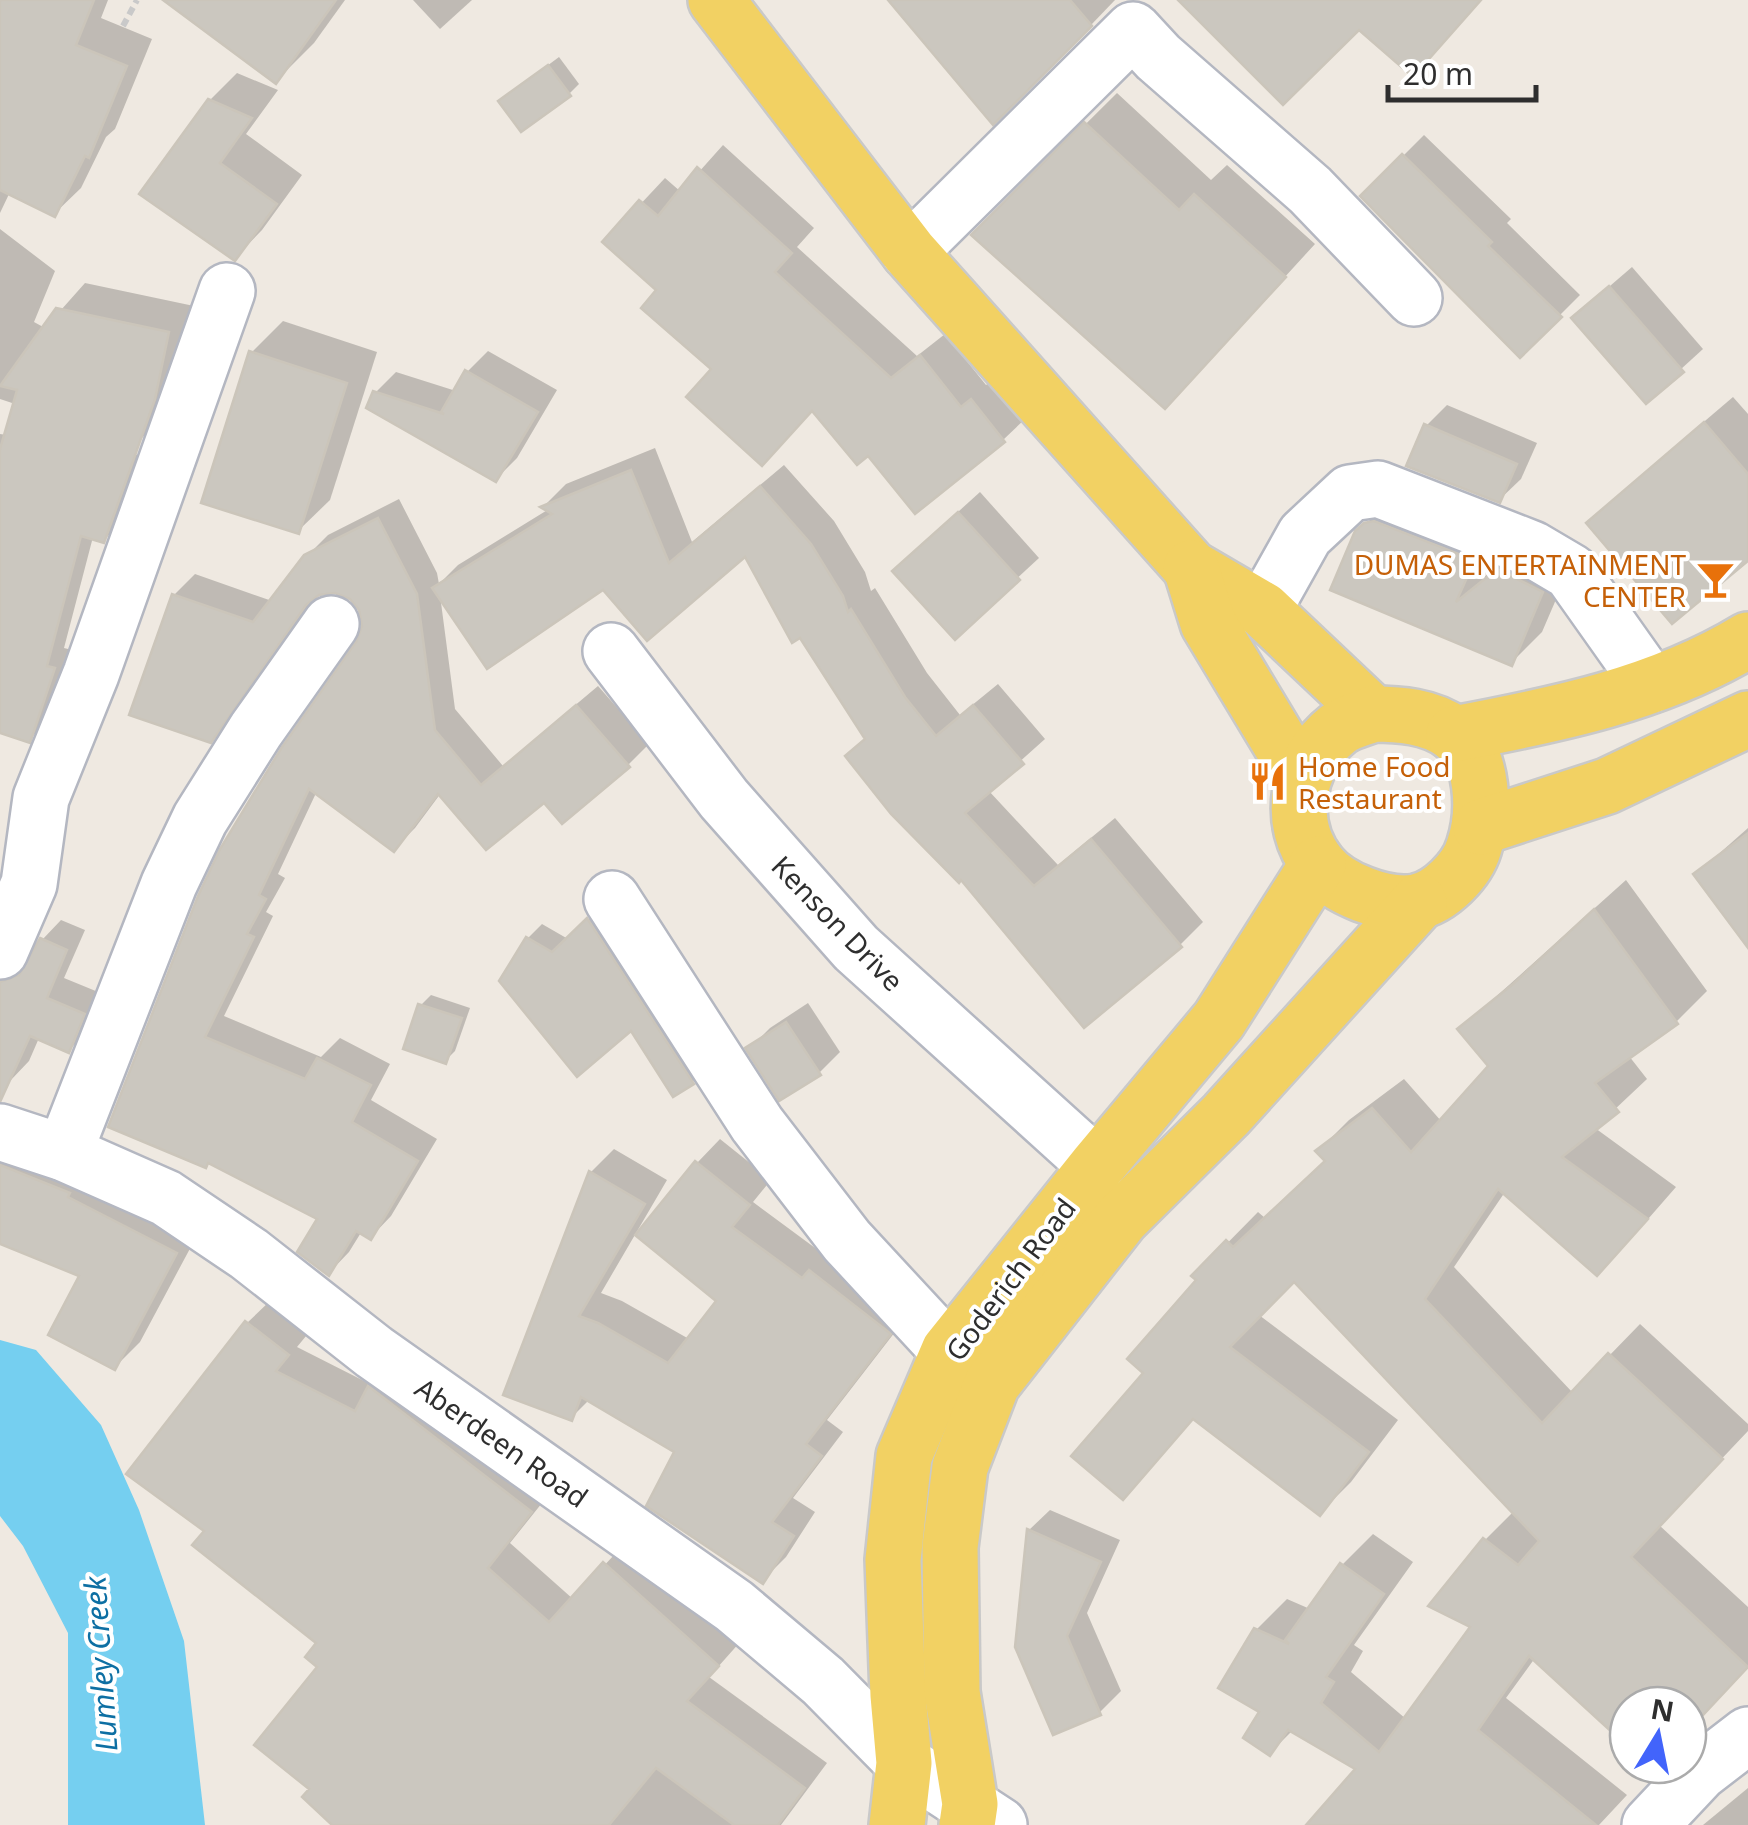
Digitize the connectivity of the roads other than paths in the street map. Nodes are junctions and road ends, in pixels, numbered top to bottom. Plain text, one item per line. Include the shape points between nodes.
1 (716, 0) edge
2 (1122, 15) edge
3 (909, 252) junction
4 (227, 291) dead end
5 (1414, 298) dead end
6 (1190, 568) junction
7 (1263, 610) junction
8 (331, 624) dead end
9 (1748, 640) edge
10 (611, 651) dead end
11 (1651, 685) junction
12 (1372, 714) junction
13 (1748, 719) edge
14 (1454, 734) junction
15 (1302, 778) junction
16 (1481, 827) junction
17 (1318, 864) junction
18 (612, 899) dead end
19 (1418, 902) junction
20 (0, 951) edge
21 (0, 1132) edge
22 (64, 1153) junction
23 (1097, 1166) junction
24 (949, 1351) junction
25 (1748, 1735) edge
26 (904, 1763) junction
27 (979, 1818) edge
28 (897, 1825) edge
29 (1650, 1825) edge

1 - 3 main road
2 - 3 street
2 - 5 street via 1158,58 1310,190
3 - 6 main road
4 - 20 street via 41,798 29,884
6 - 7 main road
6 - 15 main road via 1208,622
7 - 11 street via 1305,535 1350,493 1378,489 1532,549 1571,572
7 - 12 main road
8 - 22 street via 200,819
9 - 11 main road
10 - 23 street, Kenson Drive via 724,800 856,948
11 - 14 main road via 1572,712
12 - 14 main road via 1408,714
12 - 15 main road via 1341,726 1317,748
13 - 16 main road via 1607,786
14 - 16 main road via 1481,787
15 - 17 main road via 1298,813
16 - 19 main road via 1470,860 1447,886
17 - 19 main road via 1348,888
17 - 23 main road, Goderich Road via 1219,1020
18 - 24 street via 757,1124 847,1241
19 - 27 main road, Goderich Road via 1226,1115 1120,1219 992,1384 960,1467 950,1548 952,1692
21 - 22 street, Aberdeen Road
22 - 26 street, Aberdeen Road via 166,1198 250,1254 374,1352 734,1606 823,1680
23 - 24 main road, Goderich Road
24 - 26 main road, Goderich Road via 902,1473 893,1560
25 - 29 street via 1700,1772
26 - 27 street, Aberdeen Road
26 - 28 main road, Goderich Road

